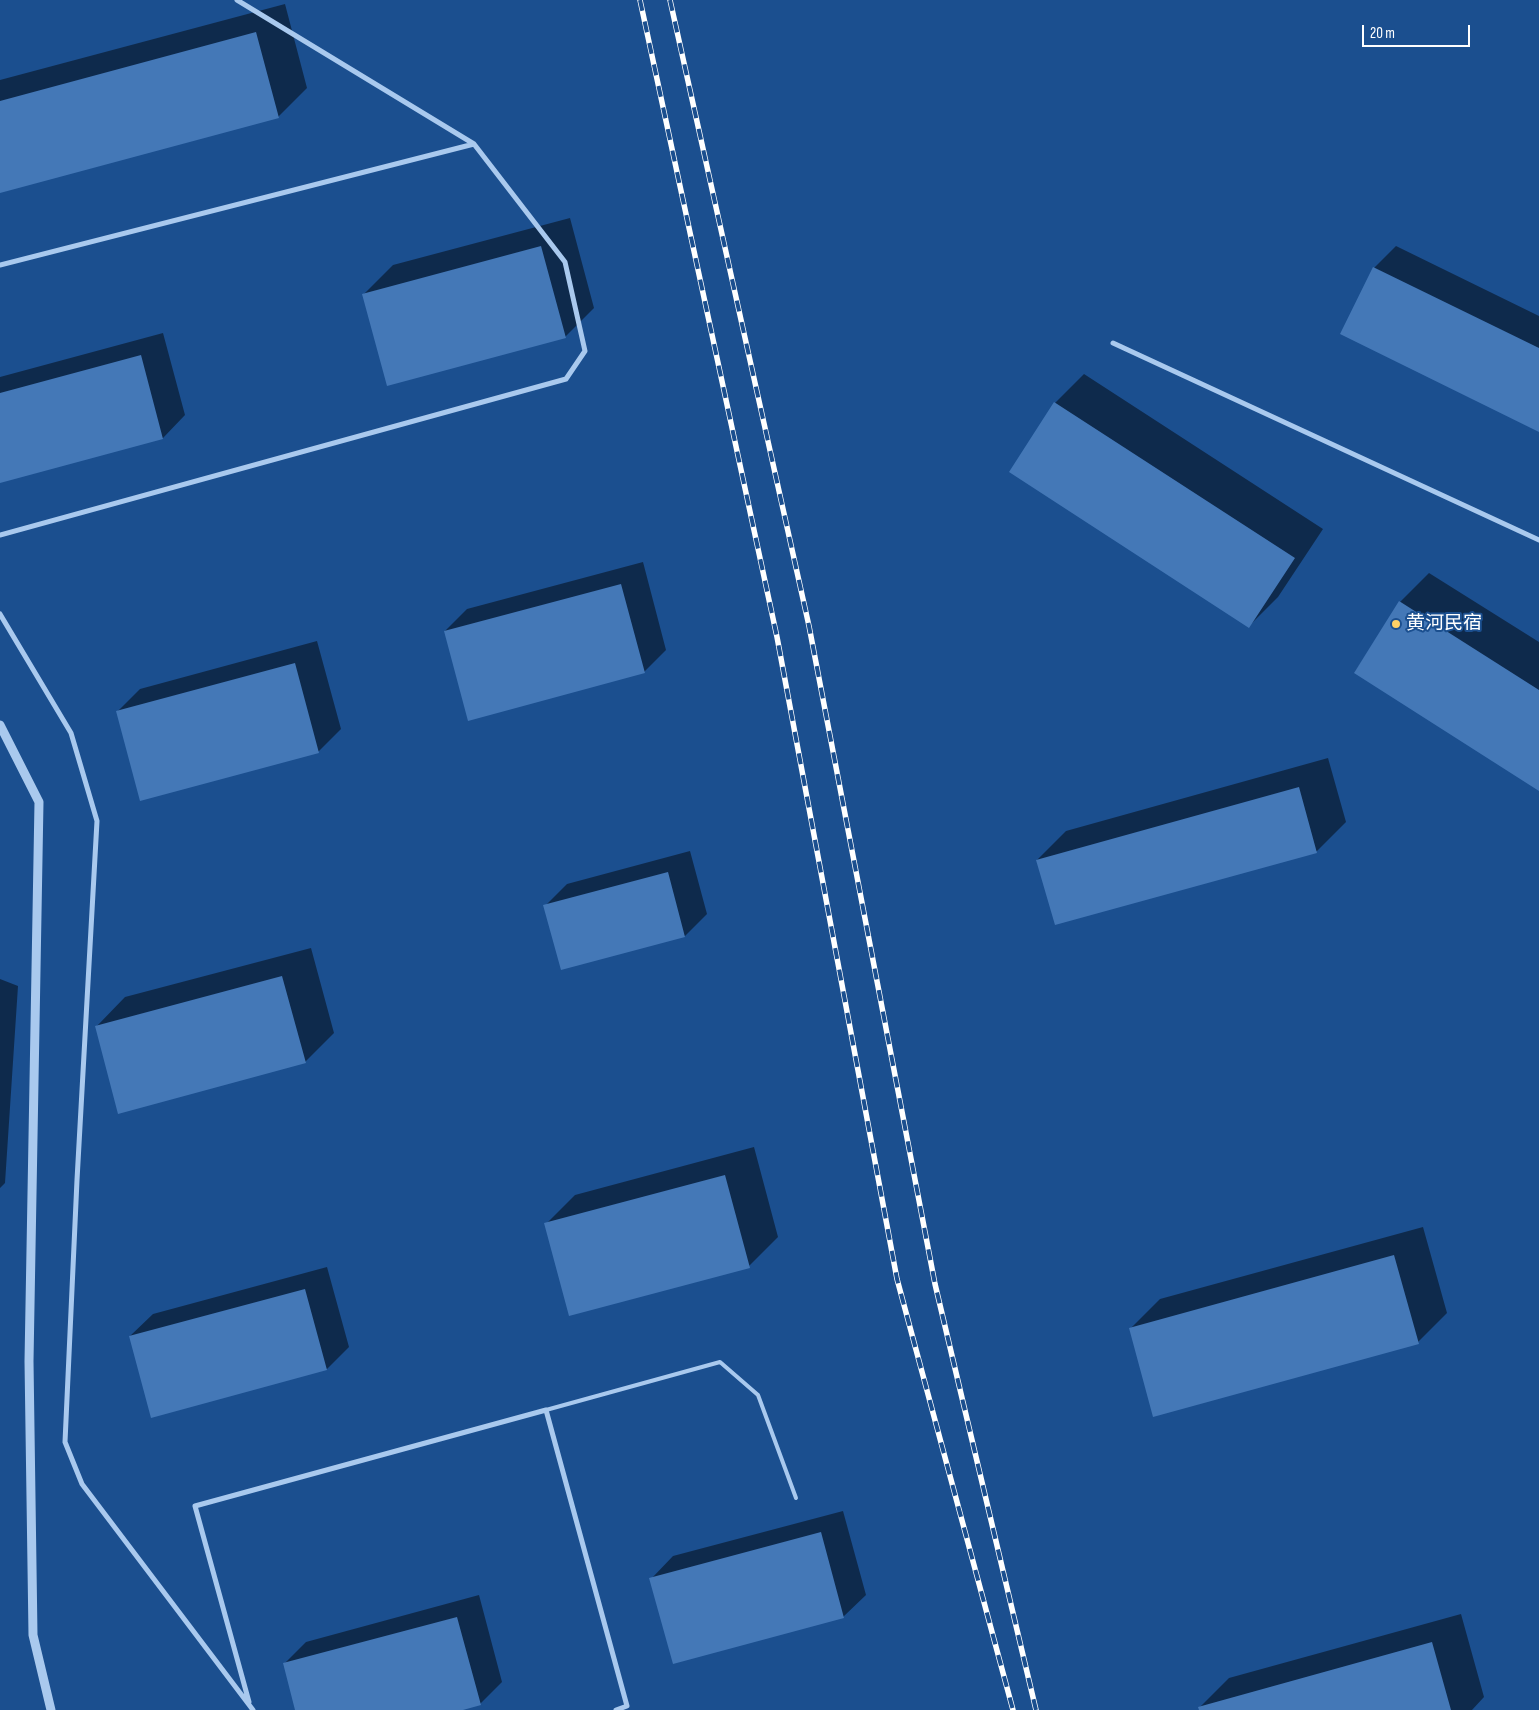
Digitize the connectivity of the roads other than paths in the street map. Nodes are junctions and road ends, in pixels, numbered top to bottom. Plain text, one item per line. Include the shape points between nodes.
1 (237, 0) edge
2 (474, 144) junction
3 (0, 265) edge
4 (1112, 343) dead end
5 (0, 535) edge
6 (1539, 540) edge
7 (0, 614) edge
8 (0, 725) edge
9 (546, 1410) junction
10 (796, 1498) dead end
11 (251, 1708) edge
12 (51, 1710) edge
13 (616, 1710) edge

1 - 2 street
2 - 3 street
2 - 5 street via 565,262 585,351 566,379
4 - 6 street
7 - 11 street via 71,733 97,821 65,1442 82,1484
8 - 12 street via 39,802 30,1361 33,1635
9 - 10 lane via 720,1362 758,1394
9 - 11 street via 195,1506
9 - 13 street via 627,1706

